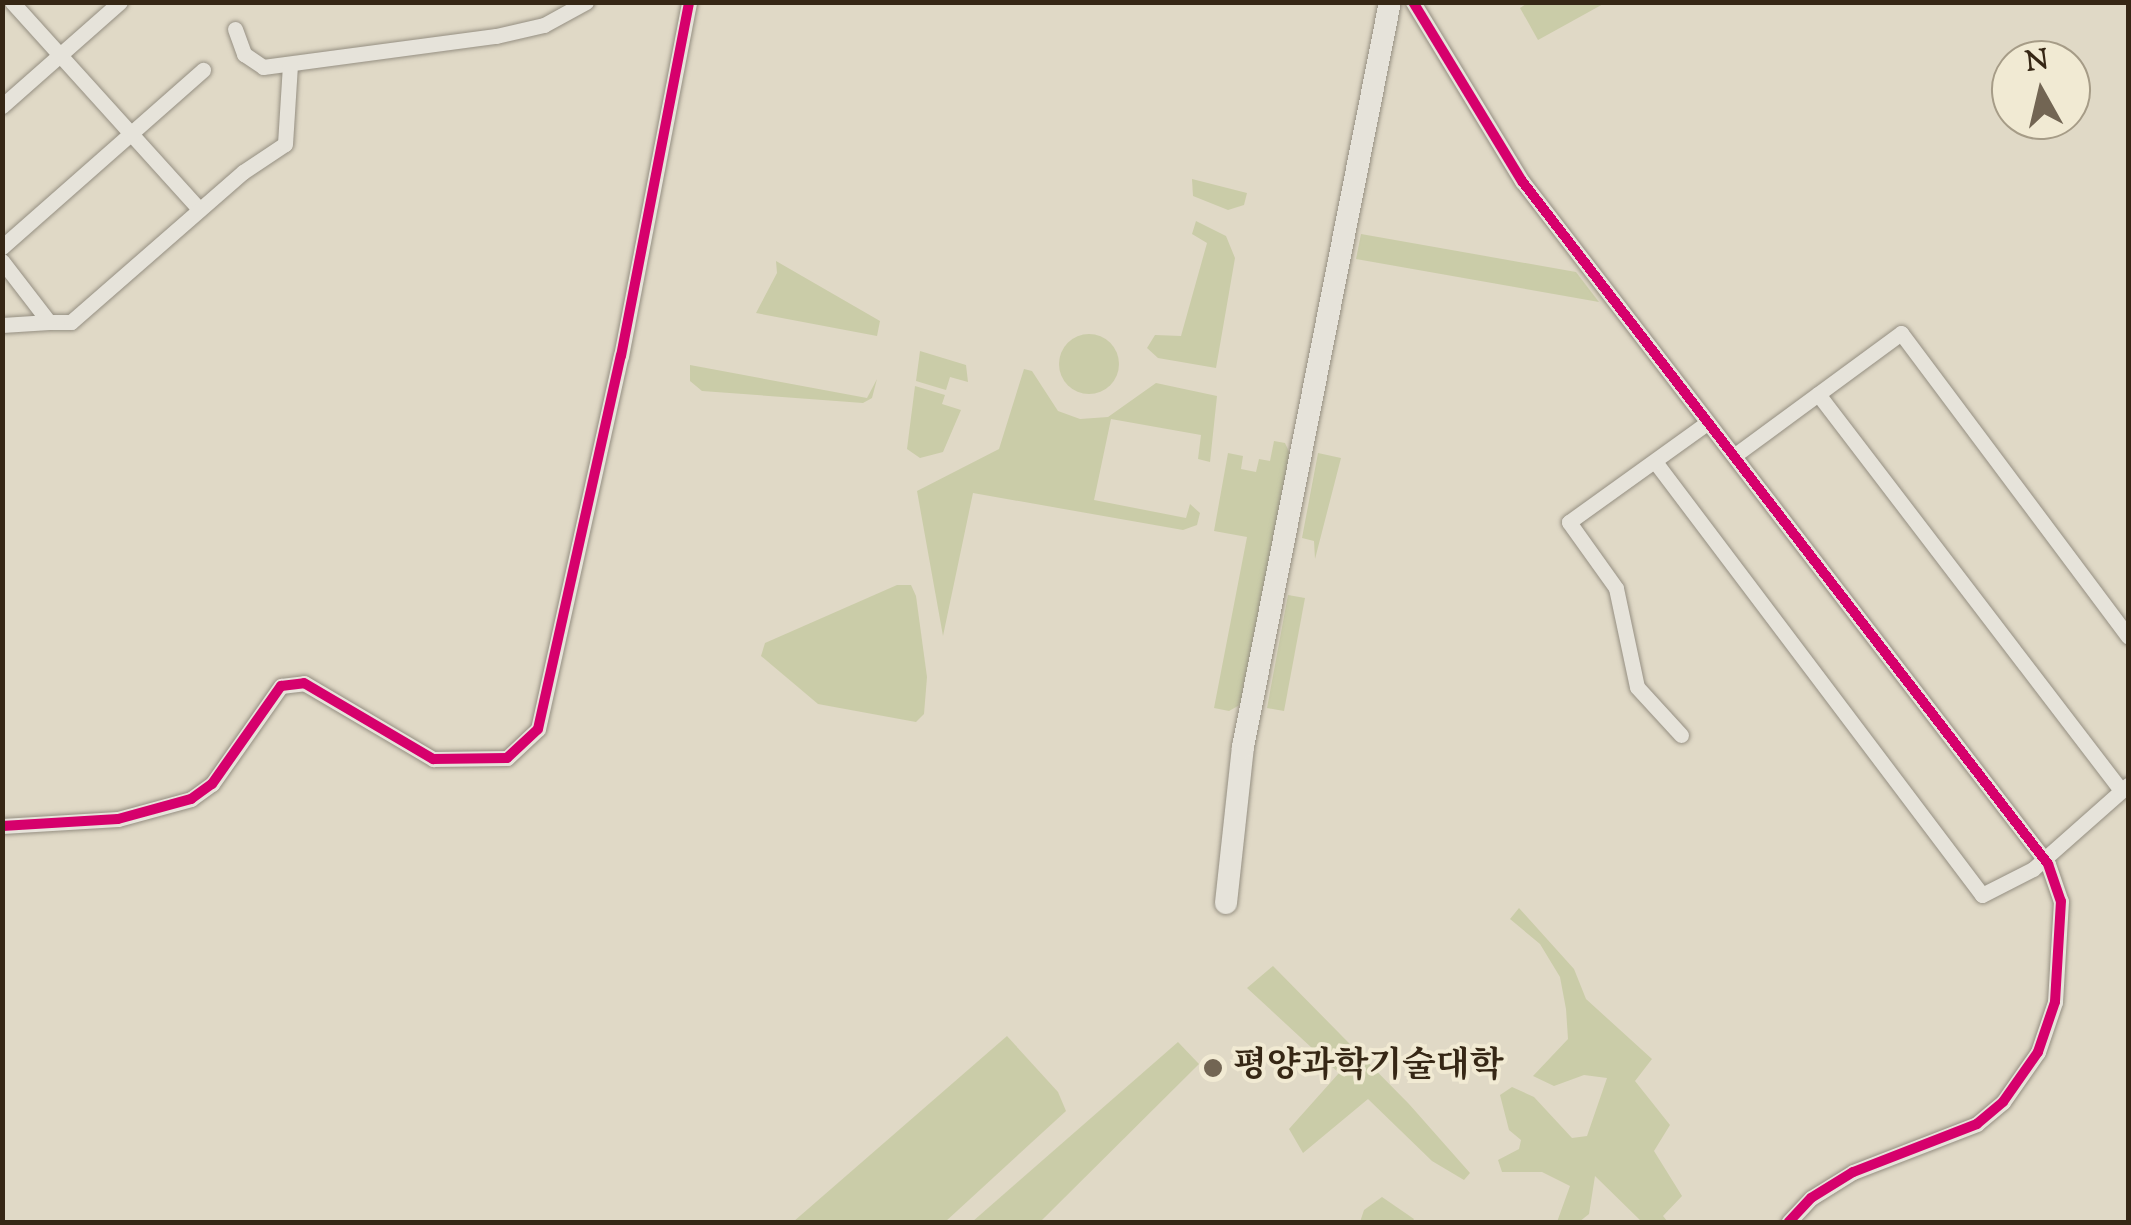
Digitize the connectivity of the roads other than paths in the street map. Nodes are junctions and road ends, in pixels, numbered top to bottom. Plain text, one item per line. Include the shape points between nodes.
1 (12, 2) edge
2 (120, 2) edge
3 (586, 2) edge
4 (689, 2) edge
5 (1390, 2) edge
6 (1414, 2) edge
7 (235, 29) dead end
8 (60, 54) junction
9 (290, 65) junction
10 (203, 70) dead end
11 (2, 106) edge
12 (128, 134) junction
13 (199, 209) junction
14 (2, 246) edge
15 (2, 261) edge
16 (49, 322) junction
17 (2, 325) edge
18 (1818, 394) junction
19 (1707, 422) junction
20 (1735, 454) junction
21 (1656, 463) junction
22 (2128, 636) edge
23 (1681, 735) dead end
24 (2125, 788) edge
25 (2, 826) edge
26 (2043, 858) junction
27 (1226, 903) dead end
28 (1789, 1222) edge

1 - 8 street
2 - 8 street
3 - 9 street via 544,26
4 - 25 street via 621,356 538,729 507,758 433,759 304,683 281,686 212,784 191,799 118,819
5 - 27 street via 1243,747
6 - 19 street via 1522,181
7 - 9 street via 244,54 263,68
8 - 11 street
8 - 12 street
9 - 13 street via 285,144
10 - 12 street
12 - 13 street
12 - 14 street
13 - 16 street via 71,322
15 - 16 street
16 - 17 street
18 - 20 street
18 - 22 street via 1900,333
18 - 24 street
19 - 20 street
19 - 21 street
20 - 26 street
21 - 23 street via 1569,522 1616,588 1637,687
21 - 26 street via 1982,894 2013,884
24 - 26 street
26 - 28 street via 2061,900 2062,944 2055,1002 2038,1052 1977,1124 1852,1172 1811,1198

